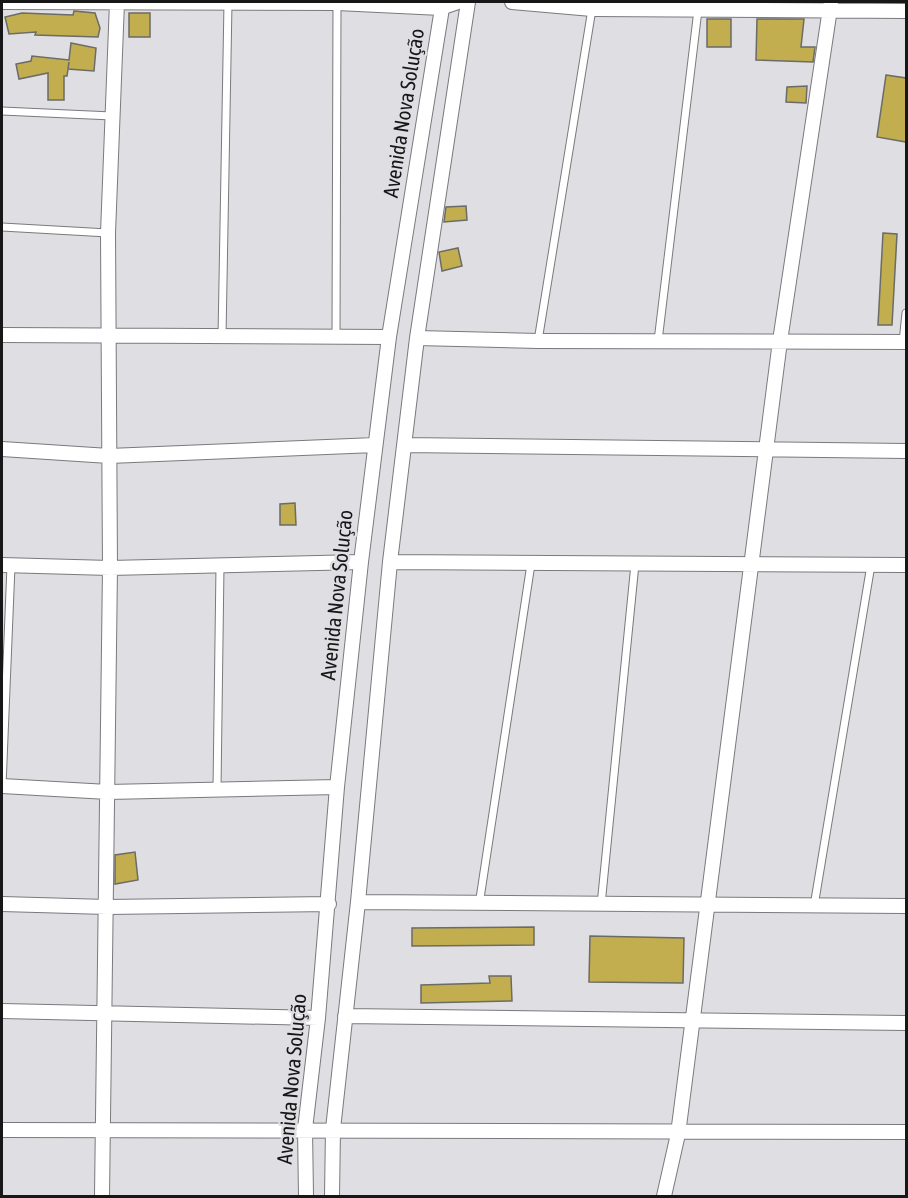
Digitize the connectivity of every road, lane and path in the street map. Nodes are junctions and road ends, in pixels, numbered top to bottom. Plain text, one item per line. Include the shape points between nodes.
1 (2, 2) edge
2 (117, 2) edge
3 (458, 2) edge
4 (468, 2) edge
5 (512, 2) edge
6 (228, 3) junction
7 (337, 3) junction
8 (442, 5) edge
9 (830, 6) edge
10 (592, 9) junction
11 (698, 10) junction
12 (906, 11) edge
13 (2, 111) edge
14 (112, 116) junction
15 (2, 227) edge
16 (108, 233) junction
17 (906, 313) edge
18 (2, 334) edge
19 (108, 337) junction
20 (389, 337) junction
21 (222, 338) junction
22 (417, 338) junction
23 (336, 339) junction
24 (537, 341) junction
25 (780, 341) junction
26 (658, 342) junction
27 (904, 342) edge
28 (375, 445) junction
29 (404, 445) junction
30 (2, 449) edge
31 (766, 449) junction
32 (906, 451) edge
33 (109, 456) junction
34 (362, 562) junction
35 (390, 562) junction
36 (531, 564) junction
37 (635, 564) junction
38 (752, 564) junction
39 (871, 565) junction
40 (906, 565) edge
41 (6, 566) edge
42 (220, 566) junction
43 (110, 568) junction
44 (2, 786) edge
45 (337, 787) junction
46 (217, 789) junction
47 (108, 792) junction
48 (358, 902) junction
49 (2, 904) edge
50 (328, 904) junction
51 (480, 905) junction
52 (601, 905) junction
53 (709, 906) junction
54 (814, 906) junction
55 (906, 906) edge
56 (106, 907) junction
57 (2, 1011) edge
58 (105, 1013) junction
59 (345, 1016) junction
60 (318, 1018) junction
61 (691, 1021) junction
62 (906, 1023) edge
63 (305, 1129) junction
64 (333, 1129) junction
65 (2, 1130) edge
66 (103, 1131) junction
67 (906, 1132) edge
68 (678, 1134) junction
69 (102, 1197) edge
70 (306, 1197) edge
71 (332, 1197) edge
72 (664, 1197) edge

1 - 2 street
2 - 6 street
2 - 14 street
3 - 8 street
4 - 22 street
5 - 10 street
6 - 7 street
6 - 21 lane
7 - 8 street
7 - 23 lane
8 - 20 street, Avenida Nova Solução
9 - 11 street
9 - 12 street
9 - 25 street
10 - 11 street
10 - 24 lane
11 - 26 lane
13 - 14 lane
14 - 16 street
15 - 16 lane
16 - 19 street
17 - 27 lane
18 - 19 street
19 - 21 street
19 - 33 street
20 - 23 street
20 - 28 street, Avenida Nova Solução
21 - 23 street
22 - 24 street
22 - 29 street
24 - 26 street
25 - 26 street
25 - 27 street
25 - 31 street
28 - 33 street
28 - 34 street, Avenida Nova Solução
29 - 31 street
29 - 35 street
30 - 33 street
31 - 32 street
31 - 38 street
33 - 43 street
34 - 42 street
34 - 45 street, Avenida Nova Solução
35 - 36 street
35 - 48 street
36 - 37 street
36 - 51 lane
37 - 38 street
37 - 52 lane
38 - 39 street
38 - 53 street
39 - 40 street
39 - 54 lane
41 - 43 street
41 - 44 lane
42 - 43 street
42 - 46 lane
43 - 47 street
44 - 47 street
45 - 46 street
45 - 50 street, Avenida Nova Solução
46 - 47 street
47 - 56 street
48 - 51 street
48 - 59 street
49 - 56 street
50 - 56 street
50 - 60 street, Avenida Nova Solução
51 - 52 street
52 - 53 street
53 - 54 street
53 - 61 street
54 - 55 street
56 - 58 street
57 - 58 street
58 - 60 street
58 - 66 street
59 - 61 street
59 - 64 street
60 - 63 street, Avenida Nova Solução
61 - 62 street
61 - 68 street
63 - 64 street
63 - 66 street
63 - 70 street, Avenida Nova Solução
64 - 68 street
64 - 71 street
65 - 66 street
66 - 69 street
67 - 68 street
68 - 72 street

